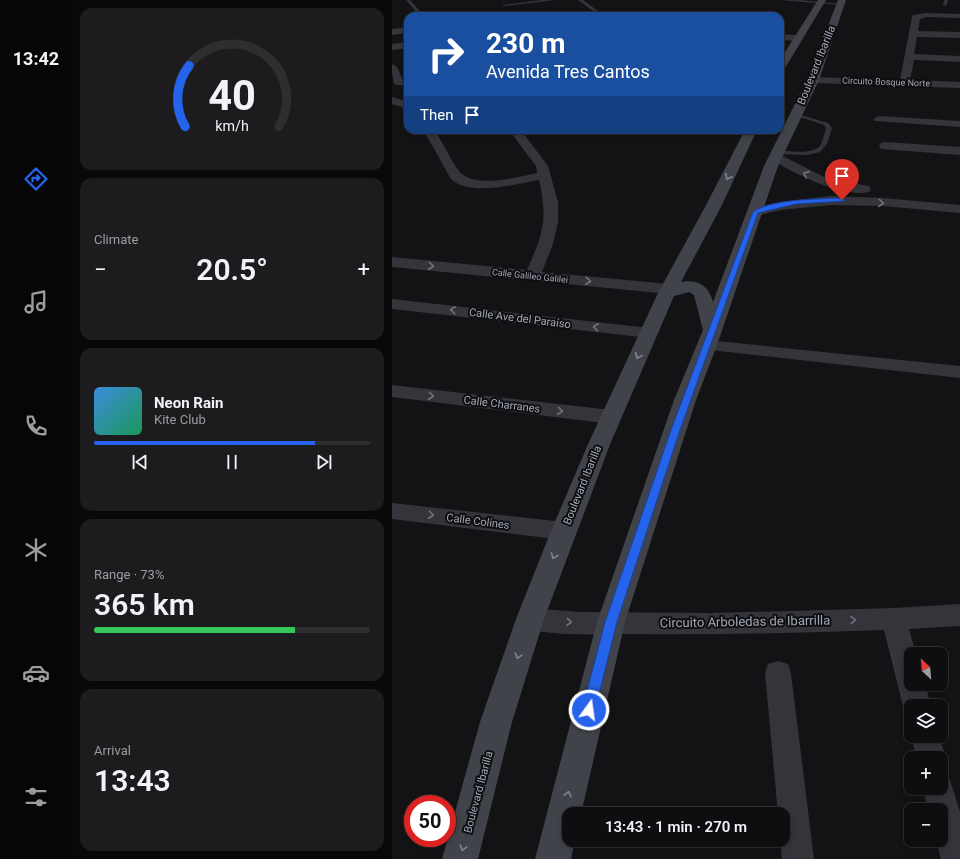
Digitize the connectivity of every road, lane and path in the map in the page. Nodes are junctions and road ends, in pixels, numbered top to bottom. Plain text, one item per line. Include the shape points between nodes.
1 (408, 0) edge
2 (554, 0) edge
3 (580, 0) edge
4 (782, 0) edge
5 (821, 1) edge
6 (841, 2) edge
7 (504, 5) dead end
8 (418, 12) edge
9 (598, 12) edge
10 (960, 16) edge
11 (404, 30) edge
12 (392, 32) edge
13 (914, 34) junction
14 (960, 35) edge
15 (784, 37) edge
16 (797, 38) junction
17 (404, 46) edge
18 (392, 47) edge
19 (909, 57) junction
20 (960, 59) edge
21 (784, 61) edge
22 (392, 67) edge
23 (808, 78) junction
24 (905, 83) junction
25 (960, 85) edge
26 (400, 86) edge
27 (392, 100) edge
28 (404, 104) edge
29 (796, 114) junction
30 (879, 119) dead end
31 (916, 121) junction
32 (960, 124) edge
33 (784, 132) edge
34 (431, 134) edge
35 (518, 134) edge
36 (749, 134) edge
37 (757, 134) edge
38 (783, 134) edge
39 (885, 146) dead end
40 (920, 148) junction
41 (960, 151) edge
42 (766, 160) junction
43 (546, 175) junction
44 (945, 195) dead end
45 (960, 209) edge
46 (756, 212) junction
47 (392, 262) edge
48 (532, 276) junction
49 (668, 291) junction
50 (392, 304) edge
51 (648, 333) junction
52 (710, 337) junction
53 (960, 372) edge
54 (392, 392) edge
55 (611, 417) junction
56 (392, 511) edge
57 (564, 531) junction
58 (960, 614) edge
59 (530, 619) junction
60 (894, 619) junction
61 (611, 622) junction
62 (904, 657) edge
63 (778, 673) dead end
64 (940, 795) edge
65 (460, 859) edge
66 (553, 859) edge
67 (798, 859) edge
68 (957, 859) edge

1 - 8 lane
2 - 7 lane
3 - 9 lane
4 - 5 lane
5 - 6 lane
5 - 16 main road, Boulevard Ibarilla
6 - 23 main road, Boulevard Ibarilla
10 - 13 street via 918,16
11 - 12 street
13 - 14 street
13 - 19 street
15 - 16 street
16 - 21 main road, Boulevard Ibarilla
17 - 18 street
19 - 20 street
19 - 24 street
22 - 26 street
23 - 24 street, Circuito Bosque Norte
23 - 29 main road, Boulevard Ibarilla
24 - 25 street, Circuito Bosque Norte
27 - 28 street
29 - 33 main road, Boulevard Ibarilla
29 - 42 lane via 826,124 829,128 822,147 819,151
30 - 31 street
31 - 32 street
31 - 40 street
34 - 43 street via 461,181 490,184
35 - 43 street via 534,153
36 -> 49 main road, Boulevard Ibarilla
37 - 42 main road via 746,156
38 - 42 main road, Boulevard Ibarilla
39 - 40 street
40 - 41 street
44 -> 42 street via 840,186
42 - 46 main road, Boulevard Ibarilla
43 - 48 street via 551,202 551,222 546,244
46 -> 45 street via 789,203 818,200
46 - 52 main road, Boulevard Ibarilla
47 -> 48 street, Calle Galileo Galilei
48 -> 49 street, Calle Galileo Galilei
49 - 51 main road, Boulevard Ibarilla
49 - 52 main road via 686,287 702,293
51 -> 50 street, Calle Ave del Paraíso
51 -> 55 main road, Boulevard Ibarilla
52 - 53 street
52 - 61 main road, Boulevard Ibarilla via 685,400
54 -> 55 street, Calle Charranes
55 - 57 main road, Boulevard Ibarilla
56 -> 57 street, Calle Colines
57 -> 59 main road, Boulevard Ibarilla
58 - 60 street, Circuito Arboledas de Ibarrilla
59 -> 61 street, Circuito Arboledas de Ibarrilla via 579,623
59 -> 65 main road, Boulevard Ibarilla via 496,722
61 -> 60 street, Circuito Arboledas de Ibarrilla via 713,624
60 - 62 street
66 -> 61 main road, Boulevard Ibarilla
63 - 67 street
64 - 68 street

